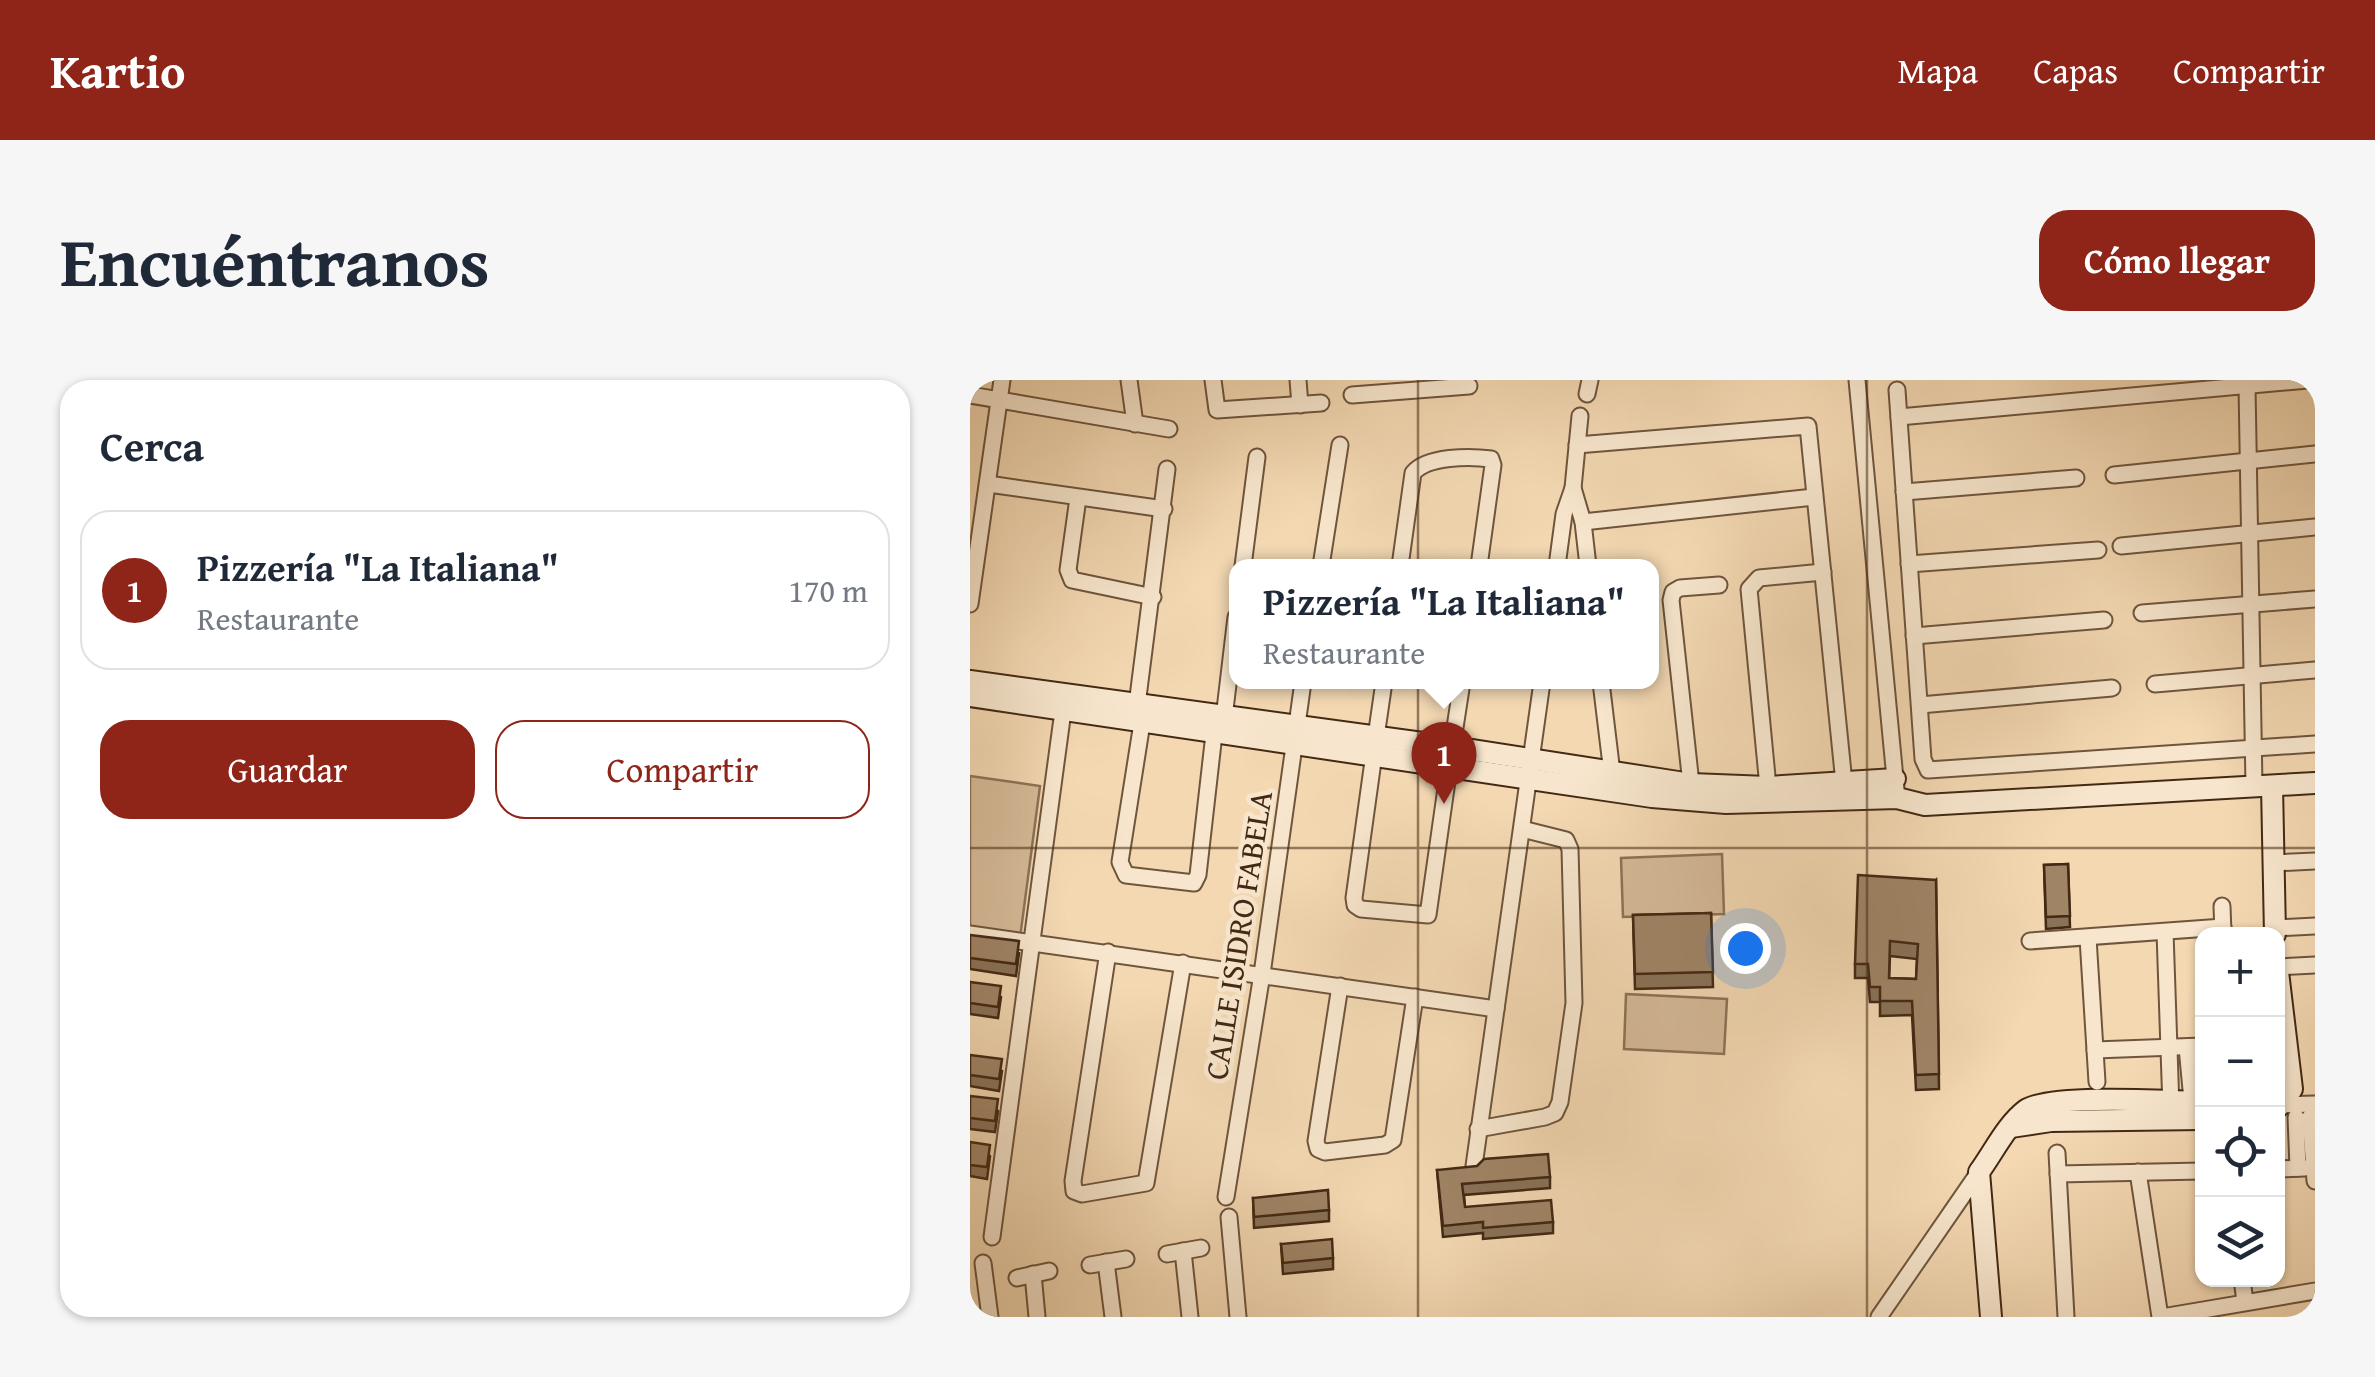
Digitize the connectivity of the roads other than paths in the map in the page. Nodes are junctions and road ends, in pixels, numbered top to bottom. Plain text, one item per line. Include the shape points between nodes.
1 (1002, 380) edge
2 (1129, 380) edge
3 (1213, 380) edge
4 (1298, 380) edge
5 (1856, 380) edge
6 (2308, 380) edge
7 (1446, 384) edge
8 (1369, 386) edge
9 (1469, 386) dead end
10 (2247, 386) junction
11 (1897, 390) dead end
12 (1352, 394) dead end
13 (970, 395) edge
14 (1000, 398) junction
15 (1321, 403) dead end
16 (1300, 405) junction
17 (1580, 416) dead end
18 (1899, 417) junction
19 (1135, 424) junction
20 (1170, 429) dead end
21 (1340, 445) dead end
22 (1577, 445) junction
23 (2315, 454) edge
24 (1257, 456) dead end
25 (2248, 460) junction
26 (1167, 470) dead end
27 (2114, 475) dead end
28 (2076, 478) dead end
29 (988, 484) junction
30 (1573, 488) junction
31 (1904, 492) junction
32 (1814, 497) junction
33 (1078, 498) junction
34 (1164, 510) junction
35 (1583, 522) junction
36 (2315, 527) edge
37 (2249, 532) junction
38 (2121, 546) dead end
39 (2098, 550) dead end
40 (1244, 559) edge
41 (1322, 559) edge
42 (1401, 559) edge
43 (1481, 559) edge
44 (1559, 559) edge
45 (1587, 559) edge
46 (1908, 564) junction
47 (1822, 572) junction
48 (1719, 585) dead end
49 (1152, 597) junction
50 (2315, 599) edge
51 (970, 604) edge
52 (2250, 604) junction
53 (2142, 613) dead end
54 (2104, 620) dead end
55 (1914, 636) junction
56 (1229, 662) edge
57 (2315, 670) edge
58 (2250, 676) junction
59 (970, 681) edge
60 (2155, 684) dead end
61 (2112, 688) dead end
62 (1302, 689) edge
63 (1383, 689) edge
64 (1461, 689) edge
65 (1541, 689) edge
66 (1602, 689) edge
67 (970, 696) edge
68 (1920, 705) junction
69 (1063, 712) junction
70 (1139, 714) junction
71 (1219, 726) junction
72 (1296, 735) junction
73 (2315, 744) edge
74 (1375, 746) junction
75 (2254, 749) junction
76 (1451, 757) junction
77 (1530, 770) junction
78 (1612, 773) junction
79 (2315, 782) edge
80 (1691, 784) junction
81 (1844, 784) junction
82 (2263, 786) junction
83 (1768, 787) junction
84 (1896, 789) junction
85 (1522, 829) junction
86 (2315, 861) edge
87 (2273, 863) junction
88 (2222, 906) dead end
89 (2315, 926) edge
90 (2223, 927) edge
91 (2275, 927) edge
92 (2285, 930) edge
93 (2195, 931) edge
94 (2165, 932) junction
95 (970, 934) edge
96 (2088, 938) junction
97 (2030, 941) dead end
98 (1030, 942) junction
99 (1108, 952) junction
100 (1184, 963) junction
101 (2315, 965) edge
102 (2285, 968) edge
103 (1262, 974) junction
104 (1340, 986) junction
105 (1415, 997) junction
106 (1496, 1009) junction
107 (2284, 1017) edge
108 (2194, 1047) edge
109 (2167, 1048) junction
110 (2095, 1050) junction
111 (2285, 1078) edge
112 (2097, 1082) dead end
113 (2294, 1107) edge
114 (2189, 1111) edge
115 (1478, 1129) junction
116 (2058, 1153) dead end
117 (1474, 1166) edge
118 (2306, 1168) edge
119 (2195, 1171) edge
120 (1979, 1172) junction
121 (2138, 1172) junction
122 (2058, 1174) junction
123 (2315, 1181) edge
124 (1226, 1197) dead end
125 (1229, 1217) dead end
126 (992, 1236) dead end
127 (1201, 1248) dead end
128 (1126, 1259) dead end
129 (984, 1264) dead end
130 (1033, 1274) dead end
131 (2243, 1287) edge
132 (2315, 1291) edge
133 (2245, 1302) junction
134 (990, 1317) edge
135 (1038, 1317) edge
136 (1113, 1317) edge
137 (1190, 1317) edge
138 (1238, 1317) edge
139 (1879, 1317) edge
140 (1991, 1317) edge
141 (2066, 1317) edge
142 (2161, 1317) edge

1 - 14 street
2 - 19 street
3 - 16 street via 1217,410
4 - 16 street
5 - 84 street
6 - 10 street
7 - 8 street
7 - 9 street
8 - 12 street
10 - 18 street
10 - 25 street
11 - 18 street
13 - 14 street
14 - 19 street
14 - 29 street
15 - 16 street
17 - 22 street
18 - 31 street
19 - 20 street
21 - 41 street
22 - 30 street
22 - 32 street via 1808,426
23 - 25 street
24 - 40 street
25 - 27 street
25 - 37 street
26 - 34 street
28 - 31 street
29 - 33 street
29 - 51 street
30 - 35 street
30 - 44 street
31 - 46 street
32 - 35 street
32 - 47 street
33 - 34 street
33 - 49 street via 1072,580
34 - 49 street
35 - 45 street
36 - 37 street
37 - 38 street
37 - 52 street
39 - 46 street
42 - 43 street via 1412,472 1425,463 1479,457 1493,465
46 - 55 street
47 - 81 street
47 - 83 street via 1760,578 1749,589
48 - 80 street via 1680,588 1671,600
49 - 70 street
50 - 52 street
52 - 53 street
52 - 58 street
54 - 55 street
55 - 68 street
56 - 71 street
57 - 58 street
58 - 60 street
58 - 75 street
59 - 70 main road
61 - 68 street
62 - 72 street, CALLE ISIDRO FABELA
63 - 74 street
64 - 76 street
65 - 77 street
66 - 78 street
67 - 69 main road
68 - 75 street via 1928,770
69 - 70 main road
69 - 98 street
70 - 71 main road
70 - 71 street via 1120,862 1126,874 1141,877 1188,884 1198,876
71 - 72 main road
72 - 74 main road
72 - 103 street, CALLE ISIDRO FABELA
73 - 75 street
74 - 76 main road
74 - 76 street via 1354,898 1360,909 1428,915
75 - 82 street
76 - 77 main road
77 - 78 main road
77 - 84 main road via 1652,798 1726,803
77 - 85 street
78 - 80 main road
79 - 82 main road
80 - 83 main road
81 - 83 main road
81 - 84 main road
82 - 84 main road via 1925,805
82 - 87 main road
85 - 106 street
85 - 115 street via 1554,835 1570,849 1574,1003 1562,1086 1554,1114
86 - 87 street
87 - 91 main road
88 - 90 street
89 - 92 street
93 - 94 street
94 - 96 street
94 - 109 street
95 - 98 street
96 - 97 street
96 - 110 street
98 - 99 street
98 - 126 street
99 - 100 street
99 - 100 street via 1074,1181 1082,1194 1146,1183
100 - 103 street
101 - 102 street
103 - 104 street
103 - 124 street, CALLE ISIDRO FABELA
104 - 105 street
104 - 105 street via 1316,1141 1326,1152 1393,1140
105 - 106 street
106 - 115 street
107 - 113 main road
108 - 109 street
108 - 114 street
109 - 110 street
109 - 114 street
110 - 112 street
111 - 113 main road
113 - 118 street
114 - 120 main road via 2085,1101 2038,1105 2027,1109
115 - 117 street
116 - 122 street
118 - 123 street
119 - 121 street
120 - 139 street
120 - 140 main road
121 - 122 street
121 - 142 street
122 - 141 street
125 - 138 street
127 - 137 street via 1175,1253
128 - 136 street via 1098,1263
129 - 134 street
130 - 135 street
131 - 133 street
132 - 133 street
133 - 142 street

